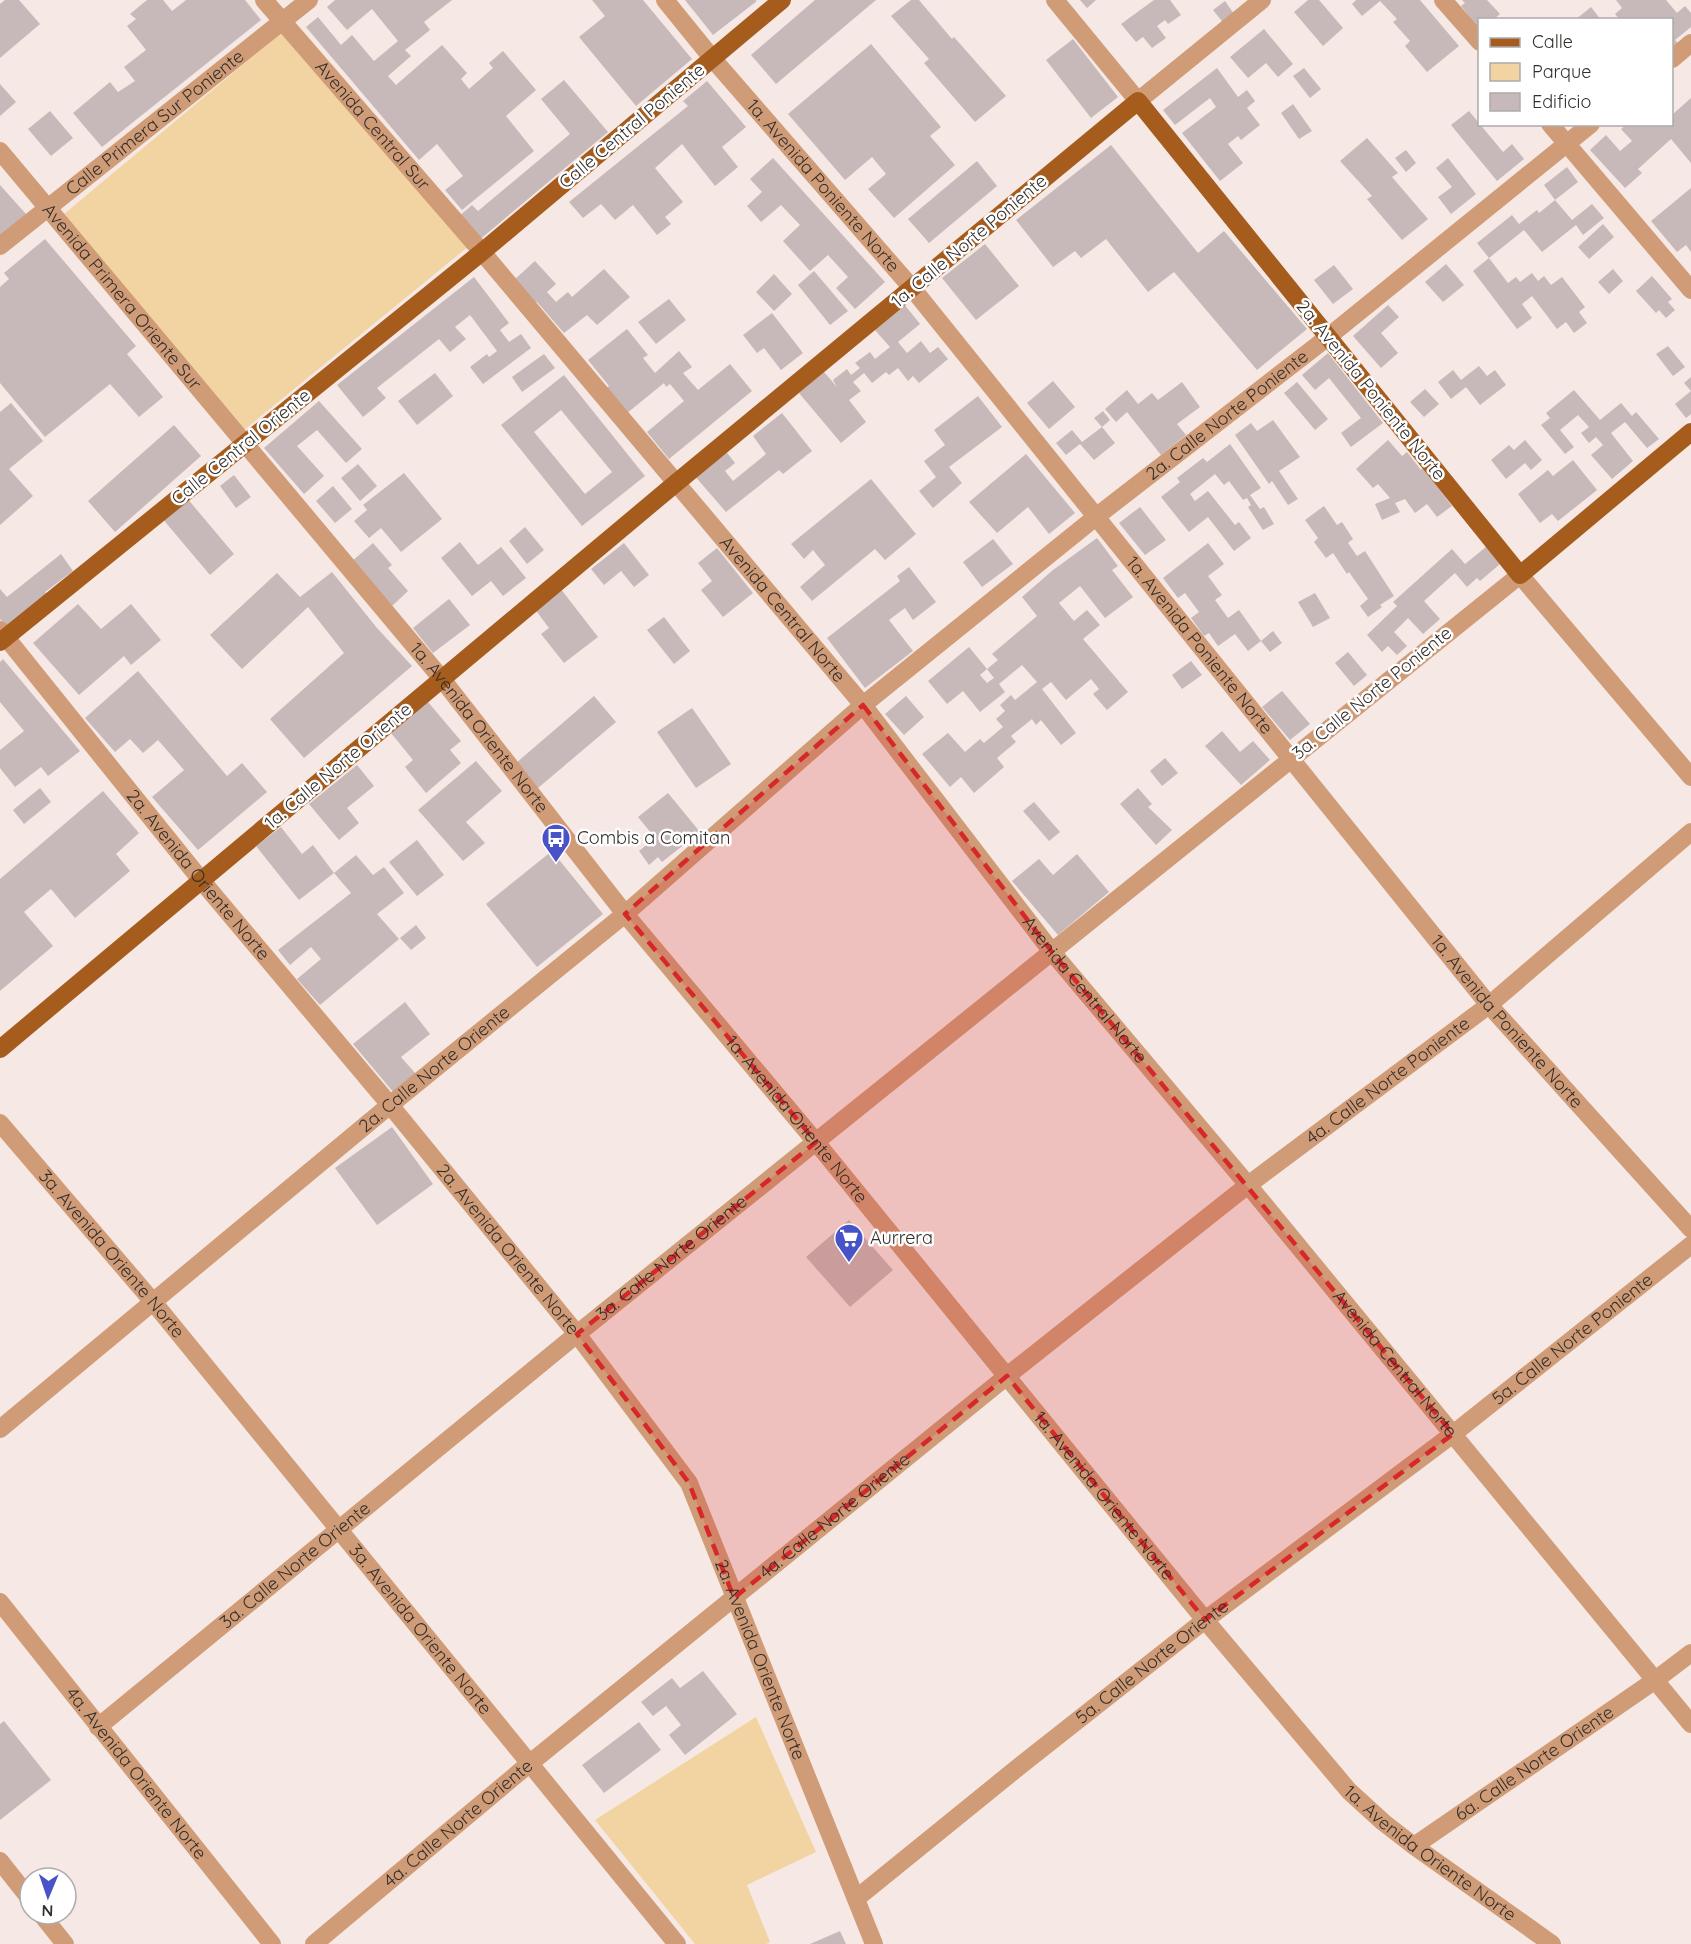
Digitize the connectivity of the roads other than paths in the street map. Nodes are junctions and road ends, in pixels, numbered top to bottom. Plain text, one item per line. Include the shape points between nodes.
1 (264, 0) edge
2 (309, 0) edge
3 (665, 0) edge
4 (782, 0) edge
5 (1055, 0) edge
6 (1262, 0) edge
7 (1443, 0) edge
8 (283, 23) junction
9 (1478, 41) edge
10 (1691, 43) edge
11 (1673, 57) edge
12 (712, 58) junction
13 (1138, 101) junction
14 (1552, 126) edge
15 (1589, 126) edge
16 (1567, 144) junction
17 (0, 151) edge
18 (46, 208) junction
19 (0, 246) edge
20 (482, 252) junction
21 (912, 288) junction
22 (1691, 290) edge
23 (1328, 337) junction
24 (1691, 432) edge
25 (245, 443) junction
26 (676, 483) junction
27 (1097, 516) junction
28 (1520, 575) junction
29 (2, 636) edge
30 (442, 679) junction
31 (863, 705) junction
32 (1290, 759) junction
33 (1691, 777) edge
34 (1691, 832) edge
35 (201, 880) junction
36 (625, 914) junction
37 (1052, 952) junction
38 (1489, 1005) junction
39 (0, 1049) edge
40 (390, 1105) junction
41 (0, 1123) edge
42 (816, 1142) junction
43 (1248, 1185) junction
44 (1691, 1229) edge
45 (1691, 1245) edge
46 (154, 1303) junction
47 (577, 1334) junction
48 (1006, 1376) junction
49 (0, 1430) edge
50 (1453, 1434) junction
51 (339, 1529) junction
52 (734, 1598) junction
53 (0, 1602) edge
54 (1205, 1620) junction
55 (1691, 1653) edge
56 (1654, 1682) junction
57 (1691, 1725) edge
58 (98, 1727) junction
59 (529, 1764) junction
60 (1414, 1846) junction
61 (0, 1861) edge
62 (18, 1884) edge
63 (857, 1899) junction
64 (51, 1926) edge
65 (65, 1944) edge
66 (272, 1944) edge
67 (314, 1944) edge
68 (677, 1944) edge
69 (873, 1944) edge
70 (1552, 1944) edge

1 - 8 street, Avenida Central Sur
2 - 8 street, Calle Primera Sur Poniente
3 - 12 street, 1a. Avenida Poniente Norte
4 - 12 main road, Calle Central Poniente
5 - 13 street, 2a. Avenida Poniente Norte
6 - 13 street, 1a. Calle Norte Poniente
7 - 9 street
8 - 18 street, Calle Primera Sur Poniente
8 - 20 street, Avenida Central Sur
10 - 11 street
12 - 20 main road, Calle Central Poniente
12 - 21 street, 1a. Avenida Poniente Norte
13 - 21 main road, 1a. Calle Norte Poniente
13 - 23 main road, 2a. Avenida Poniente Norte
14 - 16 street
15 - 16 street, 2a. Calle Norte Poniente
16 - 22 street
16 - 23 street, 2a. Calle Norte Poniente
17 - 18 street, Avenida Primera Oriente Sur
18 - 19 street, Calle Primera Sur Poniente
18 - 25 street, Avenida Primera Oriente Sur
20 - 25 main road, Calle Central Oriente
20 - 26 street, Avenida Central Norte
21 - 26 main road, 1a. Calle Norte Poniente
21 - 27 street, 1a. Avenida Poniente Norte
23 - 27 street, 2a. Calle Norte Poniente
23 - 28 main road, 2a. Avenida Poniente Norte
24 - 28 main road, 3a. Calle Norte Poniente
25 - 29 main road, Calle Central Oriente
25 - 30 street, 1a. Avenida Oriente Norte
26 - 30 main road, 1a. Calle Norte Oriente
26 - 31 street, Avenida Central Norte
27 - 31 street, 2a. Calle Norte Poniente
27 - 32 street, 1a. Avenida Poniente Norte
28 - 32 street, 3a. Calle Norte Poniente
28 - 33 street, 2a. Avenida Poniente Norte
29 - 35 street, 2a. Avenida Oriente Norte
30 - 35 main road, 1a. Calle Norte Oriente
30 - 36 street, 1a. Avenida Oriente Norte
31 - 36 street, 2a. Calle Norte Oriente
31 - 37 street, Avenida Central Norte
32 - 37 street, 3a. Calle Norte Poniente
32 - 38 street, 1a. Avenida Poniente Norte
34 - 38 street, 4a. Calle Norte Poniente
35 - 39 main road, 1a. Calle Norte Oriente
35 - 40 street, 2a. Avenida Oriente Norte
36 - 40 street, 2a. Calle Norte Oriente
36 - 42 street, 1a. Avenida Oriente Norte
37 - 42 street, 3a. Calle Norte Oriente
37 - 43 street, Avenida Central Norte
38 - 43 street, 4a. Calle Norte Poniente
38 - 44 street, 1a. Avenida Poniente Norte
40 - 46 street, 2a. Calle Norte Oriente
40 - 47 street, 2a. Avenida Oriente Norte
41 - 46 street, 3a. Avenida Oriente Norte
42 - 47 street, 3a. Calle Norte Oriente
42 - 48 street, 1a. Avenida Oriente Norte
43 - 48 street, 4a. Calle Norte Oriente
43 - 50 street, Avenida Central Norte
45 - 50 street, 5a. Calle Norte Poniente
46 - 49 street, 2a. Calle Norte Oriente
46 - 51 street, 3a. Avenida Oriente Norte
47 - 51 street, 3a. Calle Norte Oriente
47 - 52 street, 2a. Avenida Oriente Norte via 689,1483
48 - 52 street, 4a. Calle Norte Oriente
48 - 54 street, 1a. Avenida Oriente Norte
50 - 54 street, 5a. Calle Norte Oriente
50 - 56 street, Avenida Central Norte
51 - 58 street, 3a. Calle Norte Oriente
51 - 59 street, 3a. Avenida Oriente Norte
52 - 59 street, 4a. Calle Norte Oriente
52 - 63 street, 2a. Avenida Oriente Norte
53 - 58 street, 4a. Avenida Oriente Norte
54 - 60 street, 1a. Avenida Oriente Norte via 1349,1791
54 - 63 street, 5a. Calle Norte Oriente
55 - 56 street, 6a. Calle Norte Oriente
56 - 57 street, Avenida Central Norte
56 - 60 street, 6a. Calle Norte Oriente
58 - 66 street, 4a. Avenida Oriente Norte
59 - 67 street, 4a. Calle Norte Oriente
59 - 68 street, 3a. Avenida Oriente Norte
60 - 70 street, 1a. Avenida Oriente Norte
61 - 62 street
63 - 69 street, 2a. Avenida Oriente Norte
64 - 65 street

